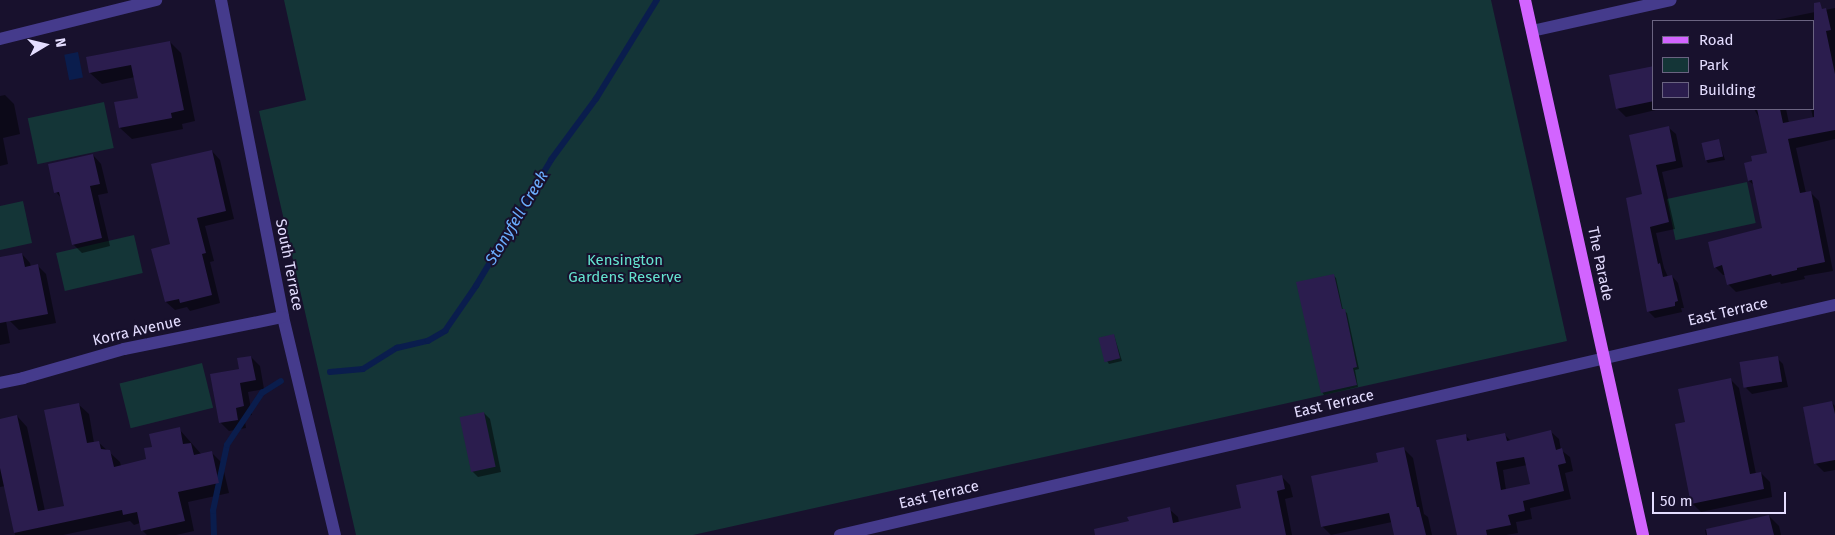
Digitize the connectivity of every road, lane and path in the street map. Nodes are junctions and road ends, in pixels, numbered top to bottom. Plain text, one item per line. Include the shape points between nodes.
1 (156, 0) edge
2 (221, 0) edge
3 (1525, 0) edge
4 (1671, 0) edge
5 (1532, 31) junction
6 (0, 39) edge
7 (1835, 305) edge
8 (283, 317) junction
9 (1604, 357) junction
10 (0, 383) edge
11 (335, 535) edge
12 (840, 535) edge
13 (1643, 535) edge

1 - 6 street
2 - 8 street, South Terrace
3 - 5 main road, The Parade
4 - 5 street
5 - 9 main road, The Parade
7 - 9 street, East Terrace
8 - 10 street, Korra Avenue via 124,349
8 - 11 street, South Terrace
9 - 12 street, East Terrace
9 - 13 main road, The Parade

